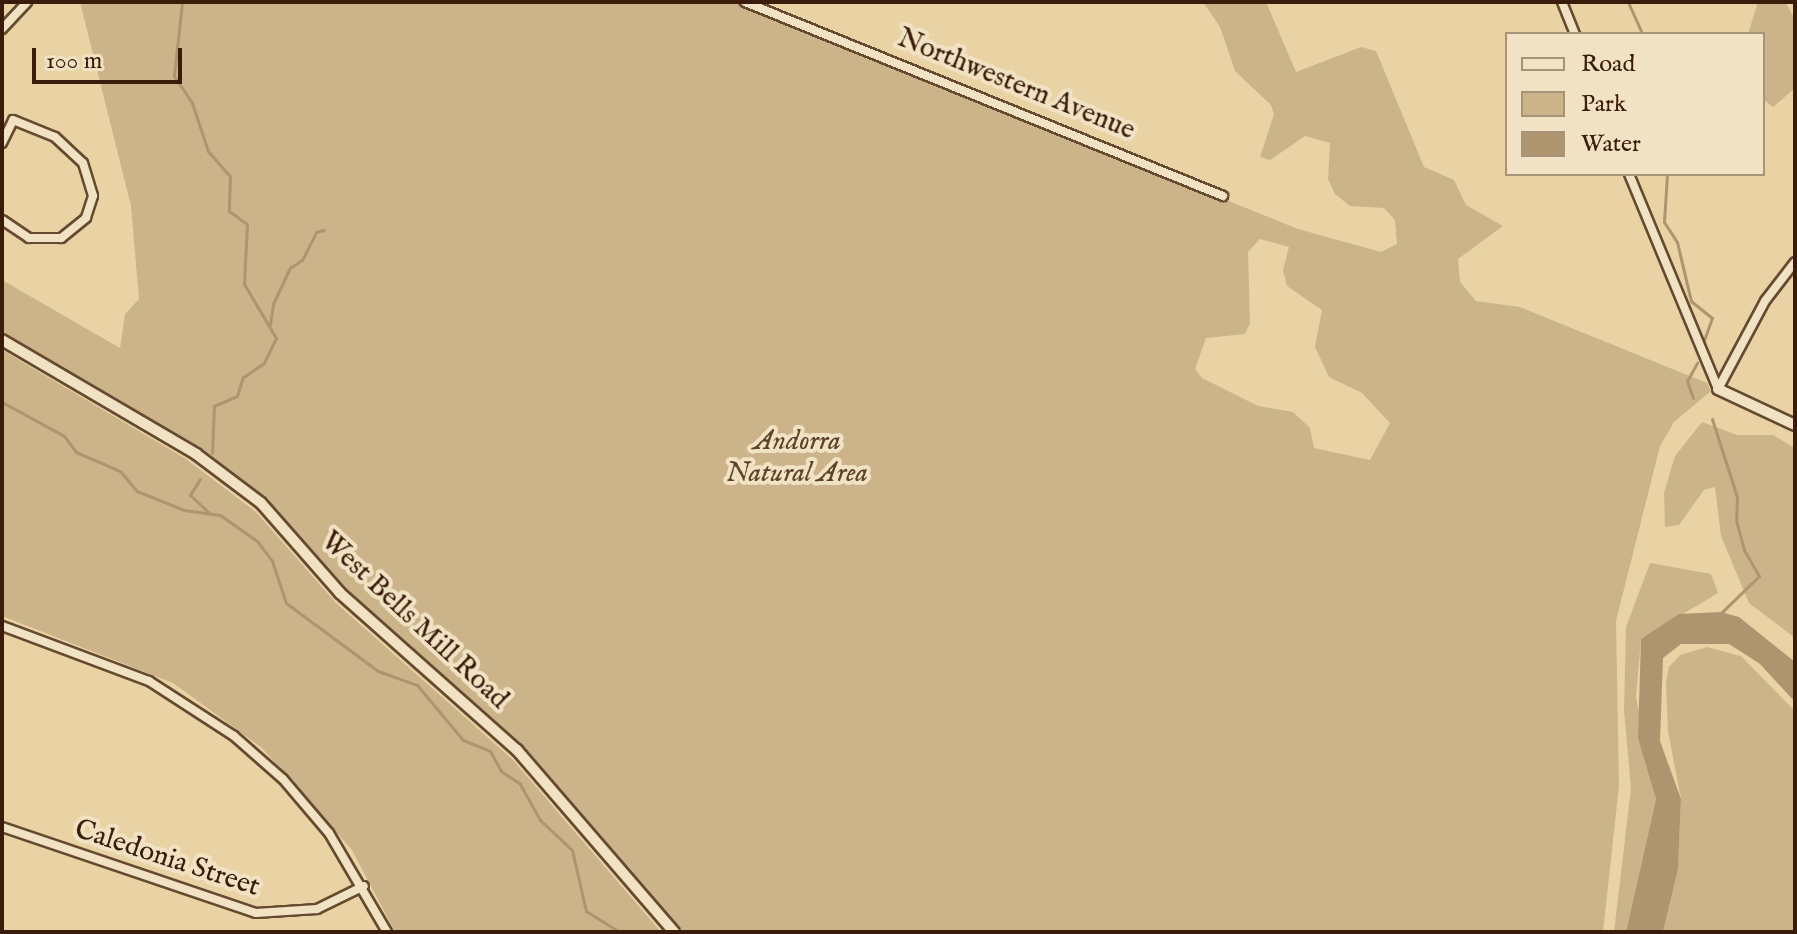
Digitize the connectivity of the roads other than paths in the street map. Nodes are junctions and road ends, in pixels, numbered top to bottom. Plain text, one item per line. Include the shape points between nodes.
1 (27, 2) edge
2 (745, 2) edge
3 (1562, 2) edge
4 (2, 29) edge
5 (1574, 32) edge
6 (2, 117) edge
7 (13, 120) junction
8 (2, 143) edge
9 (1630, 176) edge
10 (1223, 196) dead end
11 (2, 220) edge
12 (1795, 262) edge
13 (2, 340) edge
14 (1718, 389) junction
15 (1795, 425) edge
16 (2, 626) edge
17 (2, 827) edge
18 (364, 886) junction
19 (387, 932) edge
20 (674, 932) edge

1 - 4 street
2 - 10 street, Northwestern Avenue
3 - 5 street
6 - 7 street
7 - 8 street
7 - 11 street via 70,148 88,172 93,196 86,218 61,238 29,238
9 - 14 street
12 - 14 street via 1765,301
13 - 20 street, West Bells Mill Road via 196,454 261,503 340,593 517,750
14 - 15 street
16 - 18 street via 131,673 220,726 306,804
17 - 18 street, Caledonia Street via 256,913 317,909
18 - 19 street

